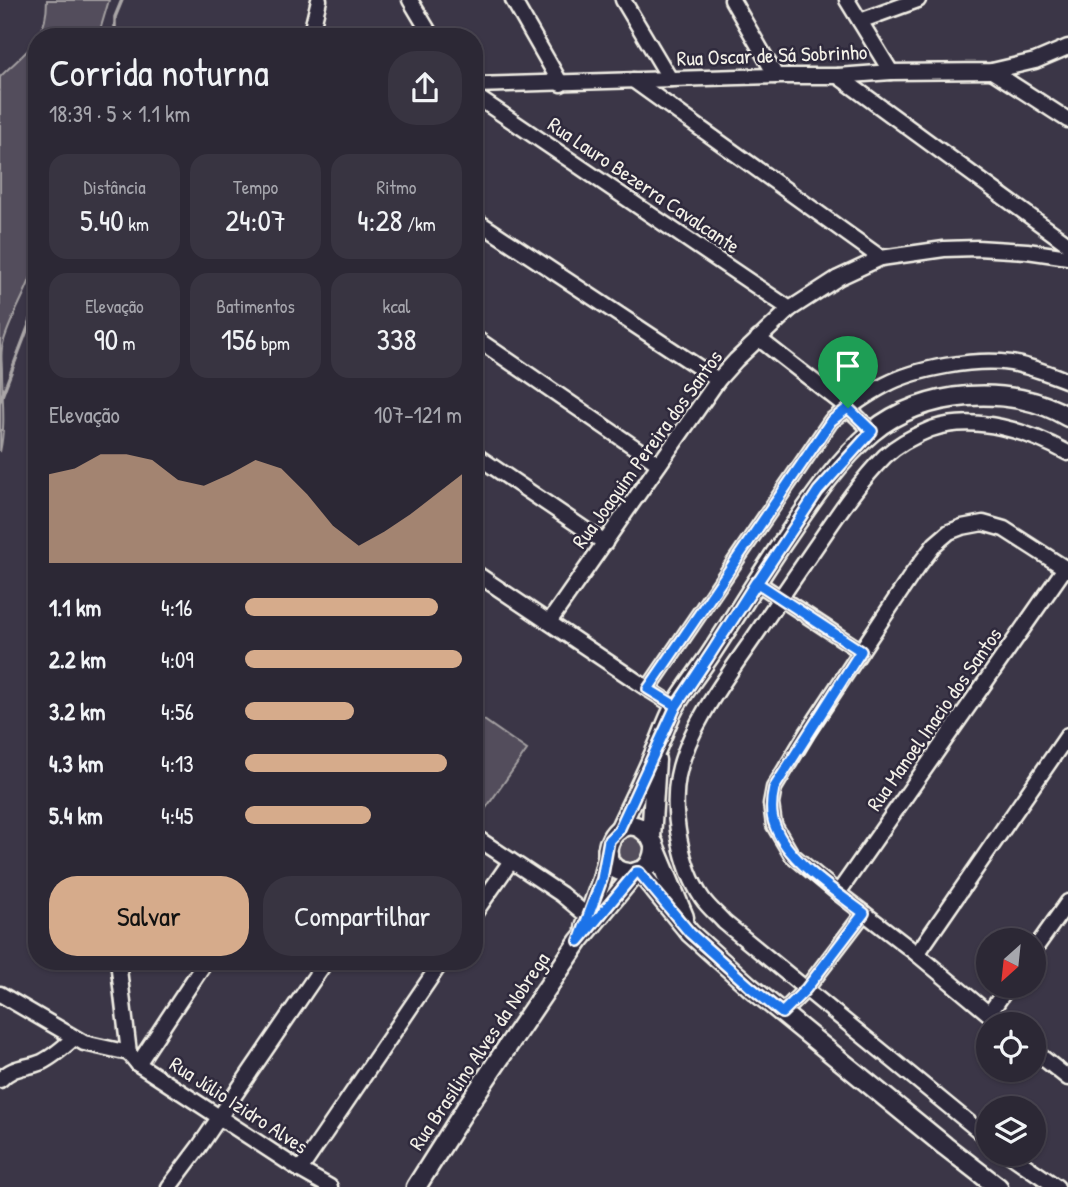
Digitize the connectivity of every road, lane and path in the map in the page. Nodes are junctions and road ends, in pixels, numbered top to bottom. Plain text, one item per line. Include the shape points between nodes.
1 (319, 0) edge
2 (410, 0) edge
3 (513, 0) edge
4 (623, 0) edge
5 (732, 0) edge
6 (847, 0) edge
7 (918, 0) edge
8 (860, 21) junction
9 (312, 28) edge
10 (427, 28) edge
11 (1068, 47) edge
12 (992, 71) junction
13 (891, 72) junction
14 (776, 76) junction
15 (838, 76) junction
16 (670, 79) junction
17 (633, 80) junction
18 (561, 84) junction
19 (483, 85) edge
20 (483, 101) edge
21 (1068, 120) edge
22 (483, 225) edge
23 (1068, 244) edge
24 (1068, 257) edge
25 (881, 258) junction
26 (790, 309) junction
27 (758, 338) junction
28 (483, 343) edge
29 (718, 380) junction
30 (1068, 382) edge
31 (848, 408) junction
32 (1068, 417) edge
33 (872, 431) junction
34 (1068, 453) edge
35 (483, 460) edge
36 (659, 464) junction
37 (605, 543) junction
38 (1066, 569) edge
39 (483, 578) edge
40 (756, 582) junction
41 (780, 599) junction
42 (549, 622) junction
43 (861, 651) junction
44 (648, 689) junction
45 (676, 706) junction
46 (1068, 735) edge
47 (657, 750) junction
48 (619, 830) junction
49 (652, 841) junction
50 (483, 842) edge
51 (608, 854) junction
52 (511, 861) junction
53 (637, 872) junction
54 (838, 893) junction
55 (483, 901) edge
56 (1068, 902) edge
57 (864, 913) junction
58 (586, 929) junction
59 (690, 933) junction
60 (1046, 933) edge
61 (917, 954) junction
62 (119, 970) edge
63 (199, 970) edge
64 (320, 970) edge
65 (436, 970) edge
66 (806, 989) junction
67 (0, 994) edge
68 (987, 1012) edge
69 (782, 1013) junction
70 (74, 1038) junction
71 (133, 1058) junction
72 (1046, 1061) edge
73 (1068, 1078) edge
74 (0, 1080) edge
75 (219, 1117) junction
76 (976, 1128) edge
77 (1026, 1166) edge
78 (300, 1170) junction
79 (169, 1187) edge
80 (330, 1187) edge
81 (416, 1187) edge
82 (998, 1187) edge
83 (1057, 1187) edge

1 - 9 street
2 - 10 street
3 - 18 street
4 - 16 street
5 - 14 street
6 - 8 street
7 - 8 street
8 - 13 street
11 - 12 street, Rua Oscar de Sá Sobrinho
12 - 13 street, Rua Oscar de Sá Sobrinho
12 - 21 street
13 - 15 street, Rua Oscar de Sá Sobrinho
14 - 15 street, Rua Oscar de Sá Sobrinho
14 - 16 street, Rua Oscar de Sá Sobrinho
15 - 23 street
16 - 17 street, Rua Oscar de Sá Sobrinho
17 - 18 street, Rua Oscar de Sá Sobrinho
17 - 25 street
18 - 19 street, Rua Oscar de Sá Sobrinho
20 - 26 street, Rua Lauro Bezerra Cavalcante
22 - 29 street
24 - 25 street, Rua Joaquim Pereira dos Santos via 977,248
25 - 26 street, Rua Joaquim Pereira dos Santos via 838,278
26 - 27 street, Rua Joaquim Pereira dos Santos
27 - 29 street, Rua Joaquim Pereira dos Santos
27 - 31 street
28 - 36 street
29 - 36 street, Rua Joaquim Pereira dos Santos
30 - 31 street via 1013,363 985,361 933,368 887,384
31 - 33 street
31 - 44 street via 831,421
32 - 33 main road via 1031,402 977,396 921,405
33 - 40 main road via 818,491
34 - 41 street via 1013,430 985,424 957,423 909,440 887,455 850,496
35 - 37 street
36 - 37 street, Rua Joaquim Pereira dos Santos
37 - 42 street, Rua Joaquim Pereira dos Santos
38 - 43 street via 1004,530 983,523 949,532 913,573
38 - 54 street, Rua Manoel Inacio dos Santos
39 - 42 street
40 - 41 street
40 - 45 main road
41 - 43 street
41 - 66 street via 689,741 678,778 677,811 681,847 703,899 724,922
42 - 44 street
43 - 54 street via 774,788 771,804 774,825 791,854
44 - 45 street
45 - 47 main road
46 - 61 street
47 - 48 main road
47 - 49 main road
48 - 49 main road via 637,827
48 - 51 main road via 609,840
49 - 53 main road via 650,863
49 - 59 main road
50 - 52 street
51 - 53 main road via 618,869
51 - 58 main road, Rua Brasilino Alves da Nobrega
52 - 55 street
52 - 58 street via 585,915
53 - 58 main road, Rua Brasilino Alves da Nobrega
53 - 59 main road
54 - 57 street
56 - 60 street
57 - 61 street
57 - 66 street
58 - 81 main road, Rua Brasilino Alves da Nobrega
59 - 69 main road
61 - 68 street
62 - 71 street
63 - 71 street
64 - 75 street
65 - 78 street
66 - 69 street
66 - 76 street
67 - 70 street
69 - 82 main road
70 - 71 street
70 - 74 street via 54,1055 8,1072
71 - 75 street, Rua Júlio Izidro Alves
72 - 73 street
75 - 78 street, Rua Júlio Izidro Alves
75 - 79 street
77 - 83 street
78 - 80 street, Rua Júlio Izidro Alves

